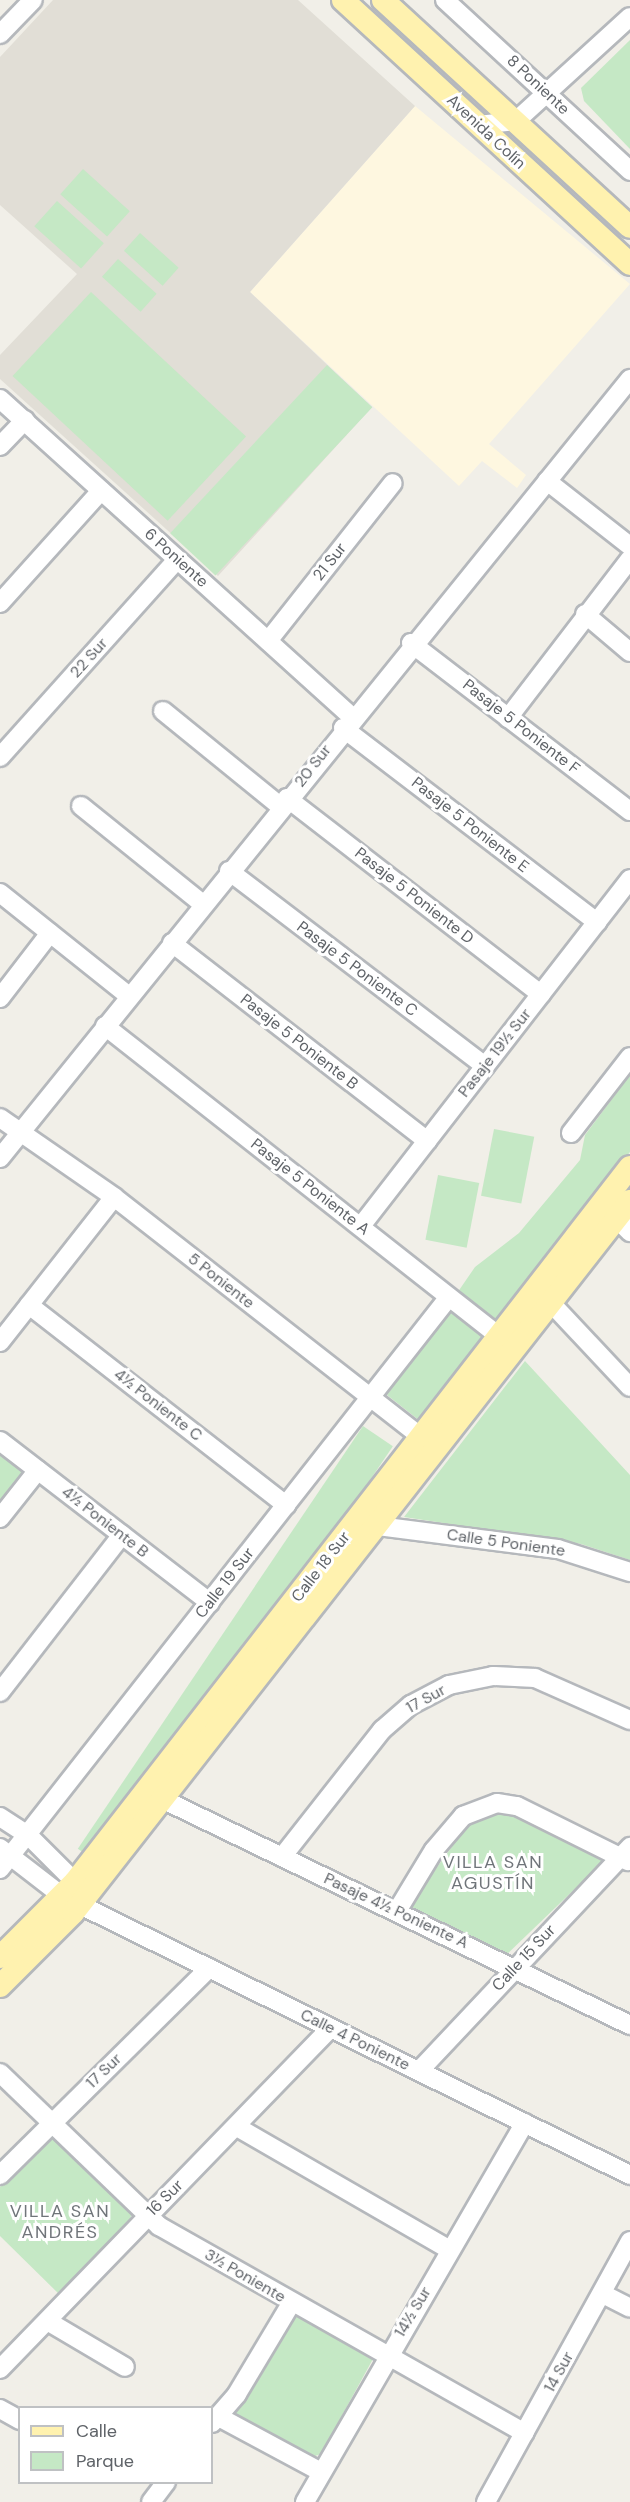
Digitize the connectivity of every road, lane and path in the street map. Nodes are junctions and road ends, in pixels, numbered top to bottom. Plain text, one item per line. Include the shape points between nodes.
1 (33, 0) edge
2 (343, 0) edge
3 (383, 0) edge
4 (445, 0) edge
5 (630, 17) edge
6 (0, 34) edge
7 (547, 94) junction
8 (516, 121) junction
9 (478, 125) junction
10 (630, 171) edge
11 (630, 227) edge
12 (630, 264) edge
13 (630, 379) edge
14 (0, 399) edge
15 (25, 420) junction
16 (0, 446) edge
17 (547, 481) junction
18 (393, 483) dead end
19 (101, 491) junction
20 (630, 546) edge
21 (630, 559) edge
22 (177, 560) junction
23 (0, 603) edge
24 (585, 614) junction
25 (268, 641) junction
26 (411, 643) junction
27 (630, 652) edge
28 (163, 711) dead end
29 (508, 718) junction
30 (348, 722) junction
31 (0, 757) edge
32 (284, 803) junction
33 (81, 806) dead end
34 (630, 812) edge
35 (229, 871) junction
36 (630, 879) edge
37 (0, 893) edge
38 (203, 903) junction
39 (597, 922) junction
40 (50, 933) junction
41 (171, 943) junction
42 (541, 994) junction
43 (129, 996) junction
44 (0, 998) edge
45 (105, 1026) junction
46 (630, 1057) edge
47 (485, 1066) junction
48 (0, 1118) edge
49 (20, 1132) junction
50 (571, 1133) dead end
51 (427, 1141) junction
52 (0, 1158) edge
53 (630, 1167) edge
54 (114, 1197) junction
55 (630, 1201) edge
56 (623, 1225) edge
57 (361, 1226) junction
58 (449, 1297) junction
59 (551, 1303) junction
60 (29, 1305) junction
61 (497, 1335) junction
62 (0, 1342) edge
63 (515, 1349) junction
64 (630, 1387) edge
65 (370, 1398) junction
66 (0, 1441) edge
67 (430, 1444) junction
68 (38, 1470) junction
69 (286, 1505) junction
70 (0, 1518) edge
71 (378, 1526) junction
72 (122, 1535) junction
73 (630, 1572) edge
74 (210, 1603) junction
75 (0, 1692) edge
76 (630, 1720) edge
77 (162, 1799) junction
78 (0, 1817) edge
79 (28, 1835) junction
80 (627, 1855) edge
81 (282, 1857) junction
82 (4, 1858) edge
83 (72, 1894) junction
84 (397, 1911) junction
85 (0, 1957) edge
86 (209, 1968) junction
87 (514, 1968) junction
88 (0, 1986) edge
89 (630, 2025) edge
90 (331, 2028) junction
91 (419, 2071) junction
92 (0, 2073) edge
93 (51, 2123) junction
94 (525, 2123) junction
95 (237, 2127) junction
96 (0, 2175) edge
97 (630, 2175) edge
98 (146, 2216) junction
99 (630, 2241) edge
100 (450, 2250) junction
101 (603, 2294) junction
102 (292, 2302) junction
103 (630, 2308) edge
104 (49, 2322) junction
105 (387, 2355) junction
106 (125, 2367) dead end
107 (0, 2369) edge
108 (0, 2409) edge
109 (18, 2419) edge
110 (214, 2419) edge
111 (525, 2433) junction
112 (321, 2472) junction
113 (164, 2484) edge
114 (151, 2502) edge
115 (304, 2502) edge
116 (486, 2502) edge

1 - 6 street
2 - 9 main road, Avenida Colín
3 - 8 main road, Avenida Colín
4 - 7 street, 8 Poniente
5 - 7 street
7 - 8 street
7 - 10 street, 8 Poniente
8 - 9 street
8 - 11 main road, Avenida Colín
9 - 12 main road, Avenida Colín
13 - 17 street, 20 Sur
14 - 15 street, 6 Poniente
15 - 16 street
15 - 19 street, 6 Poniente
17 - 20 street
17 - 26 street, 20 Sur
18 - 25 street, 21 Sur
19 - 22 street, 6 Poniente
19 - 23 street
21 - 24 street
22 - 25 street, 6 Poniente
22 - 31 street, 22 Sur
24 - 27 street
24 - 29 street
25 - 30 street, 6 Poniente
26 - 29 street, Pasaje 5 Poniente F
26 - 30 street, 20 Sur
28 - 32 street, Pasaje 5 Poniente D
29 - 34 street, Pasaje 5 Poniente F
30 - 32 street, 20 Sur
30 - 39 street, Pasaje 5 Poniente E
32 - 35 street, 20 Sur
32 - 42 street, Pasaje 5 Poniente D
33 - 38 street
35 - 38 street, 20 Sur
35 - 47 street, Pasaje 5 Poniente C
36 - 39 street, Pasaje 19½ Sur
37 - 40 street
38 - 41 street, 20 Sur
39 - 42 street, Pasaje 19½ Sur
40 - 43 street
40 - 44 street
41 - 43 street, 20 Sur
41 - 51 street, Pasaje 5 Poniente B
42 - 47 street, Pasaje 19½ Sur
43 - 45 street, 20 Sur
45 - 49 street, 20 Sur
45 - 57 street, Pasaje 5 Poniente A
46 - 50 street
47 - 51 street, Pasaje 19½ Sur
48 - 49 street, 5 Poniente
49 - 52 street, 20 Sur
49 - 54 street, 5 Poniente
51 - 57 street, Pasaje 19½ Sur
53 - 61 main road, Calle 18 Sur
54 - 60 street
54 - 65 street, 5 Poniente
55 - 56 main road, Calle 18 Sur
56 - 59 main road, Calle 18 Sur
57 - 58 street, Pasaje 5 Poniente A
58 - 61 street, Pasaje 5 Poniente A
58 - 65 street, Calle 19 Sur
59 - 63 main road, Calle 18 Sur
59 - 64 street
60 - 62 street
60 - 69 street, 4½ Poniente C
61 - 63 street, Pasaje 5 Poniente A
61 - 67 main road, Calle 18 Sur
63 - 67 main road, Calle 18 Sur
65 - 67 street, 5 Poniente
65 - 69 street, Calle 19 Sur
66 - 68 street, 4½ Poniente B
67 - 71 main road, Calle 18 Sur
67 - 83 main road, Calle 18 Sur
68 - 70 street
68 - 72 street, 4½ Poniente B
69 - 74 street, Calle 19 Sur
71 - 73 street, Calle 5 Poniente via 558,1549
71 - 77 main road, Calle 18 Sur
72 - 74 street, 4½ Poniente B
72 - 75 street
74 - 79 street, Calle 19 Sur
76 - 81 street, 17 Sur via 550,1681 493,1676 449,1685 396,1717
77 - 81 street, Pasaje 4½ Poniente A
77 - 83 main road, Calle 18 Sur
78 - 79 street, Calle 4 Poniente
79 - 82 street, Calle 19 Sur
79 - 83 street, Calle 4 Poniente
80 - 84 street via 517,1806 497,1803 463,1816 434,1850
80 - 87 street, Calle 15 Sur
81 - 84 street, Pasaje 4½ Poniente A
82 - 83 street, Calle 4 Poniente
83 - 85 main road, Calle 18 Sur
83 - 86 street, Calle 4 Poniente
83 - 88 main road, Calle 18 Sur
84 - 87 street, Pasaje 4½ Poniente A
86 - 90 street, Calle 4 Poniente
86 - 93 street, 17 Sur
87 - 89 street, Pasaje 4½ Poniente A
87 - 91 street, Calle 15 Sur
90 - 91 street, Calle 4 Poniente
90 - 95 street, 16 Sur
91 - 94 street, Calle 4 Poniente
92 - 93 street, 3½ Poniente
93 - 96 street, 17 Sur
93 - 98 street, 3½ Poniente
94 - 97 street, Calle 4 Poniente
94 - 100 street, 14½ Sur
95 - 98 street, 16 Sur
95 - 100 street
98 - 102 street, 3½ Poniente
98 - 104 street, 16 Sur
99 - 101 street, 14 Sur
100 - 105 street, 14½ Sur
101 - 103 street
101 - 111 street, 14 Sur
102 - 105 street, 3½ Poniente
102 - 110 street via 237,2394
104 - 106 street
104 - 107 street, 16 Sur
105 - 111 street, 3½ Poniente
105 - 112 street, 14½ Sur
108 - 109 street
110 - 112 street
111 - 116 street, 14 Sur
112 - 115 street, 14½ Sur
113 - 114 street

